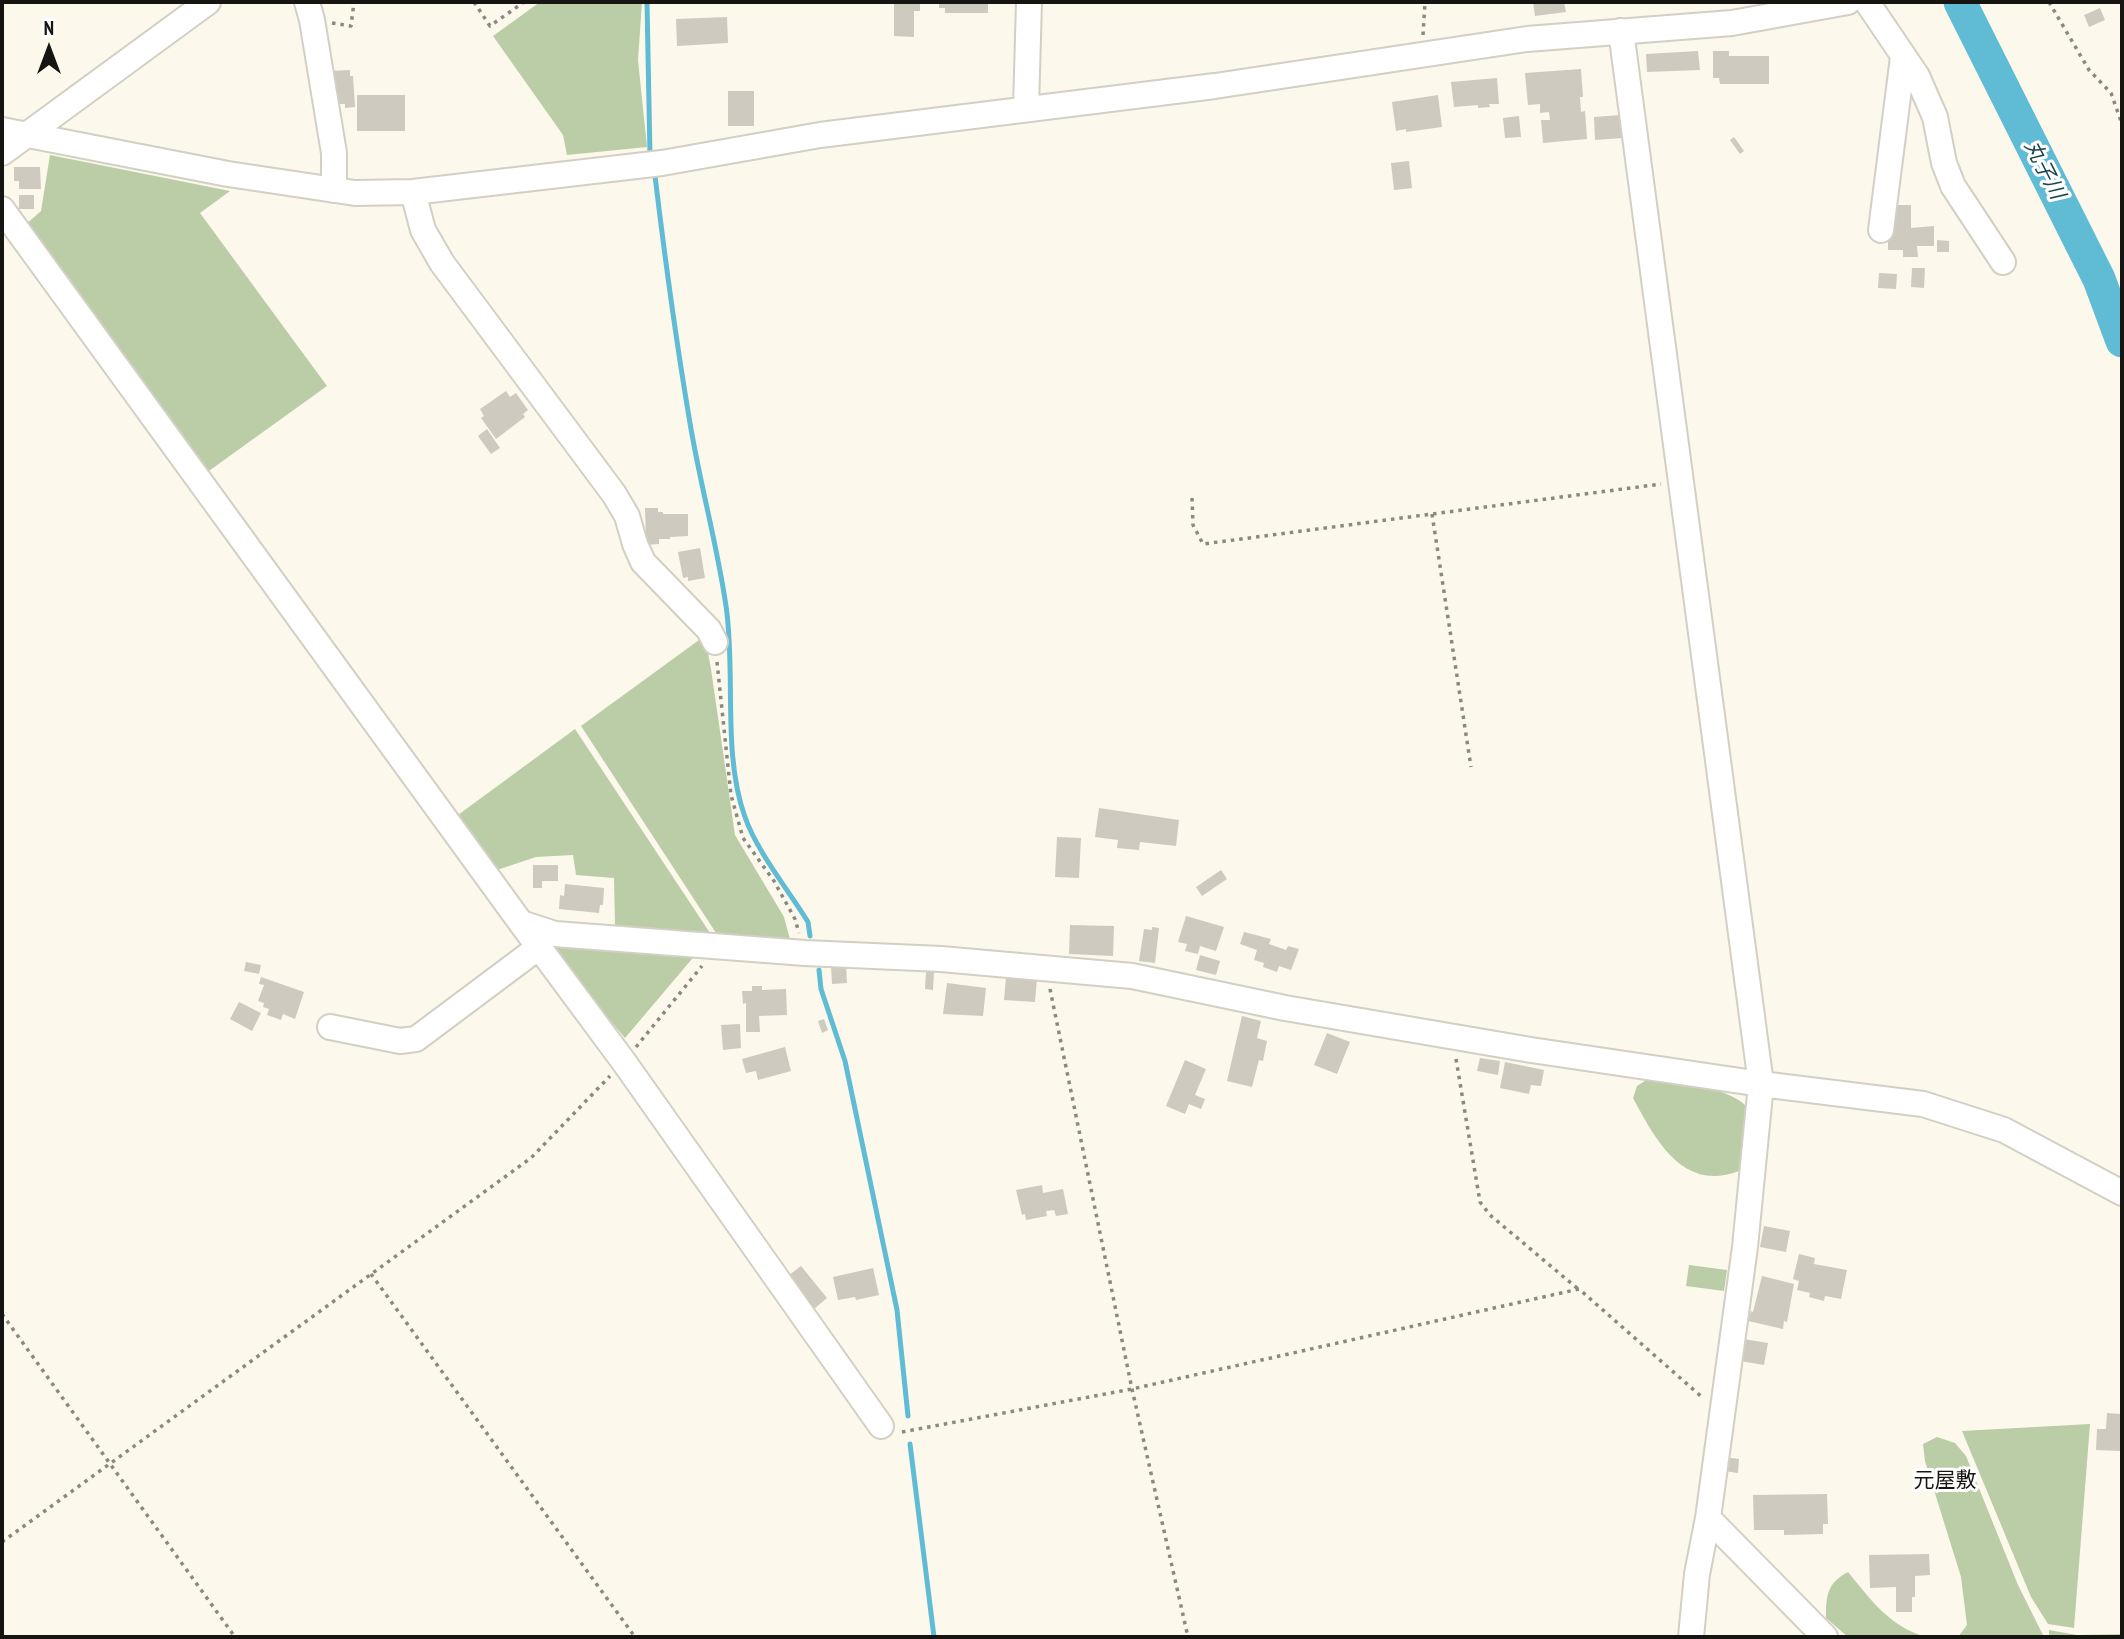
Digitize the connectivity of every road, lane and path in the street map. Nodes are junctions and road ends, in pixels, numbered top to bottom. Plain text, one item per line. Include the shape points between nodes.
1 (208, 2) edge
2 (354, 2) edge
3 (401, 2) edge
4 (417, 2) edge
5 (474, 2) edge
6 (524, 2) edge
7 (1029, 2) edge
8 (1425, 2) edge
9 (1848, 2) edge
10 (1867, 2) edge
11 (2049, 2) edge
12 (309, 11) edge
13 (1736, 12) edge
14 (1621, 31) junction
15 (1422, 55) junction
16 (1903, 57) junction
17 (1026, 108) junction
18 (2122, 124) edge
19 (2, 130) edge
20 (29, 135) junction
21 (2, 153) edge
22 (334, 190) junction
23 (413, 192) junction
24 (2, 209) edge
25 (1881, 230) dead end
26 (2003, 262) dead end
27 (1681, 481) junction
28 (1192, 498) dead end
29 (1432, 514) junction
30 (715, 642) joint
31 (1471, 767) dead end
32 (521, 923) junction
33 (719, 946) junction
34 (539, 947) junction
35 (805, 953) junction
36 (1047, 967) junction
37 (330, 1027) dead end
38 (1452, 1037) junction
39 (624, 1062) junction
40 (1761, 1084) junction
41 (2122, 1193) edge
42 (371, 1273) junction
43 (1579, 1289) junction
44 (2, 1314) edge
45 (1132, 1389) junction
46 (1721, 1414) junction
47 (881, 1426) joint
48 (110, 1464) junction
49 (1708, 1518) junction
50 (2, 1542) edge
51 (235, 1637) edge
52 (635, 1637) edge
53 (1188, 1637) edge
54 (1691, 1637) edge
55 (1825, 1637) edge

1 - 20 street
2 - 12 path via 351,26
3 - 4 path
5 - 6 path via 490,26
7 - 17 street
8 - 15 path
9 - 13 street
10 - 16 street
11 - 18 path via 2089,71 2111,93
12 - 22 street via 334,153
13 - 14 street
14 - 15 street
14 - 27 street
15 - 17 street
16 - 25 street
16 - 26 street via 1929,100 1953,186
17 - 23 street via 820,135 662,163
19 - 20 street
20 - 21 street
20 - 22 street
22 - 23 street
23 - 30 street via 423,230 443,263 614,494 643,562 709,630
24 - 32 street
27 - 29 path
27 - 40 street
28 - 29 path via 1193,525 1203,544
29 - 31 path
30 - 35 path via 731,795 743,838 795,919
32 - 33 street via 555,934
32 - 34 street
33 - 35 street
33 - 39 path
34 - 37 street via 416,1039 400,1041
34 - 39 street
35 - 36 street
36 - 38 street via 1132,976
36 - 45 path
38 - 40 street
38 - 43 path via 1480,1202
39 - 42 path via 531,1158
39 - 47 street
40 - 41 street via 1923,1104 2004,1130
40 - 46 street via 1745,1247
42 - 48 path
42 - 52 path
43 - 45 path
43 - 46 path
44 - 48 path
45 - 47 path via 896,1433
45 - 53 path
46 - 49 street
48 - 50 path
48 - 51 path
49 - 54 street
49 - 55 street

